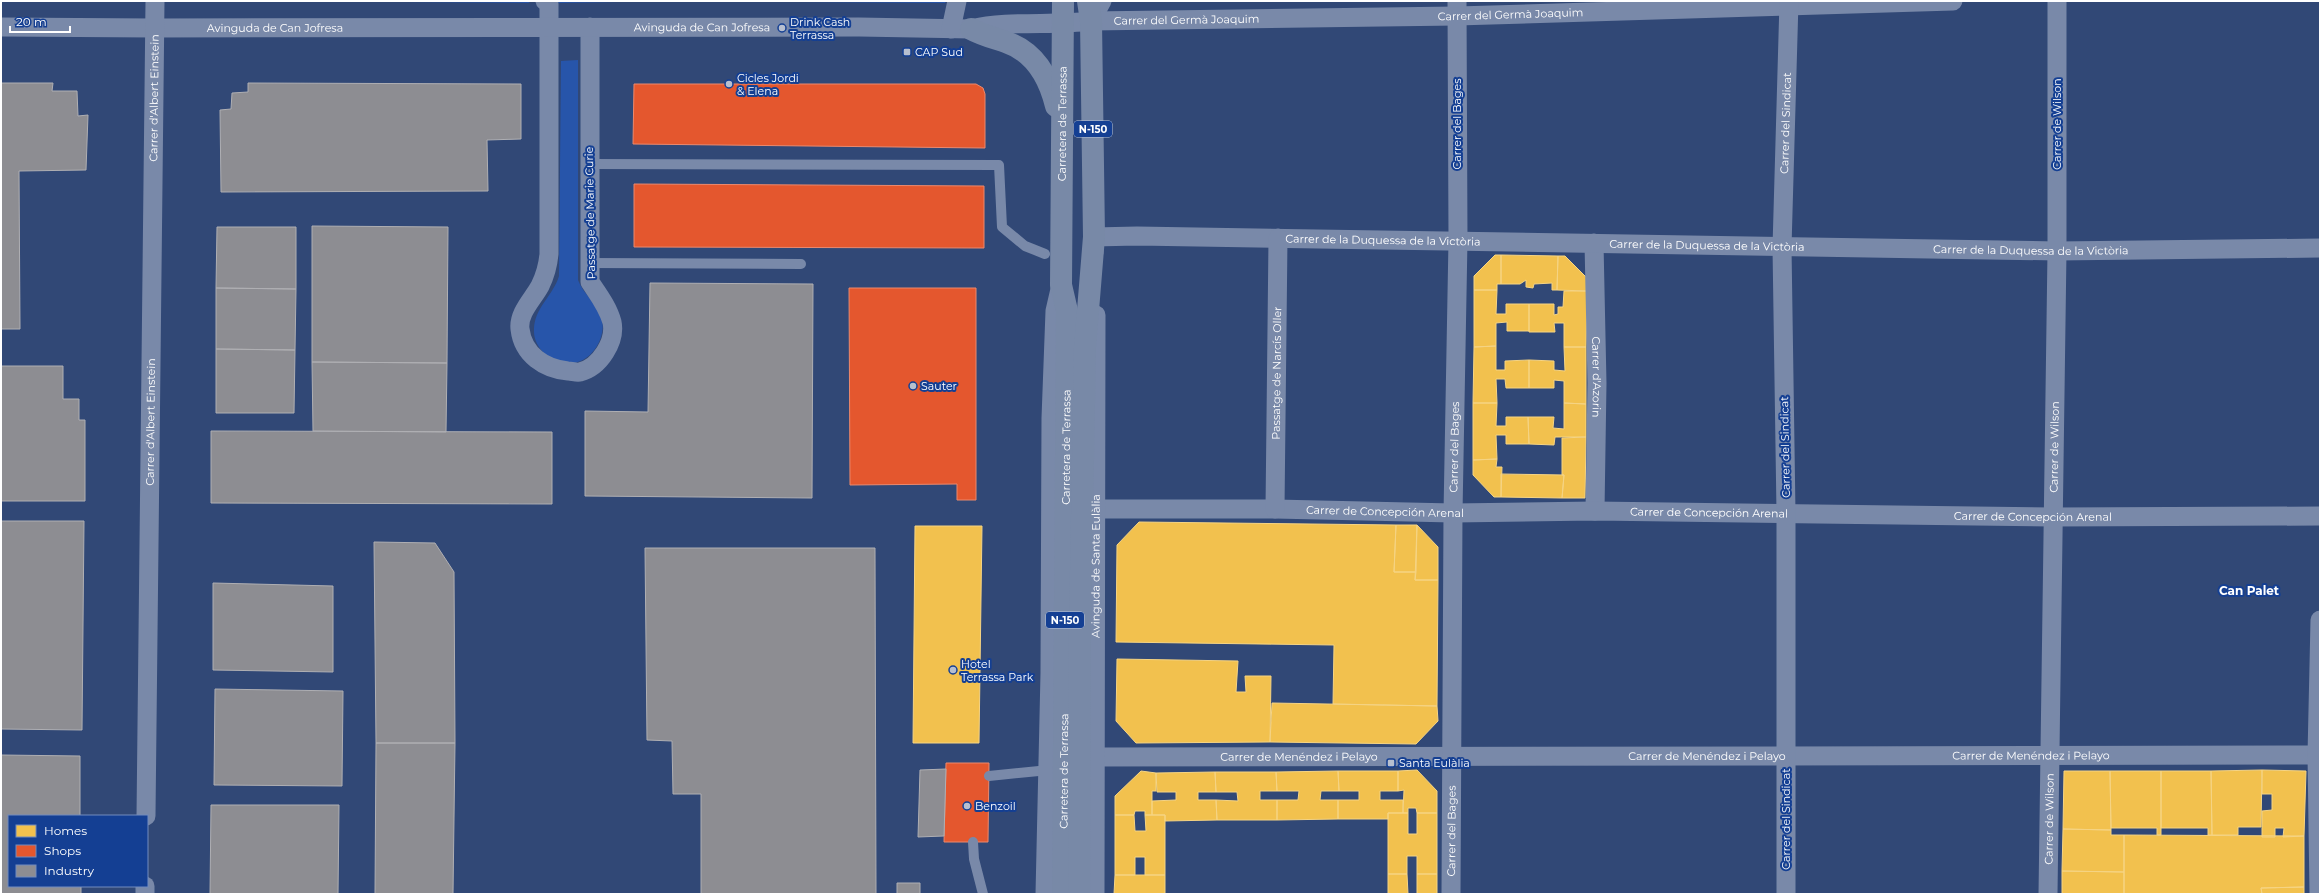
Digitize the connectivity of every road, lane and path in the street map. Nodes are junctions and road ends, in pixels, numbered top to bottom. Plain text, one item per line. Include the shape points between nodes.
1 (154, 1) edge
2 (544, 1) edge
3 (957, 1) edge
4 (1063, 1) edge
5 (1102, 1) edge
6 (1108, 1) edge
7 (1953, 1) edge
8 (2057, 1) edge
9 (1789, 3) edge
10 (1630, 5) edge
11 (1457, 8) edge
12 (1096, 14) edge
13 (1062, 24) junction
14 (1, 27) edge
15 (590, 27) junction
16 (154, 28) junction
17 (549, 28) junction
18 (961, 29) junction
19 (1062, 130) junction
20 (589, 164) junction
21 (1094, 237) junction
22 (1278, 238) junction
23 (1458, 240) junction
24 (1594, 243) junction
25 (1782, 246) junction
26 (2320, 248) edge
27 (2057, 251) junction
28 (1045, 254) dead end
29 (589, 263) junction
30 (801, 264) dead end
31 (1061, 285) junction
32 (1097, 509) junction
33 (1275, 509) junction
34 (1595, 511) junction
35 (1453, 513) junction
36 (1786, 514) junction
37 (2320, 516) edge
38 (2053, 517) junction
39 (2320, 620) edge
40 (2050, 755) junction
41 (2318, 755) edge
42 (1451, 756) junction
43 (1786, 756) junction
44 (1095, 757) junction
45 (1049, 770) junction
46 (989, 776) dead end
47 (146, 815) edge
48 (973, 842) dead end
49 (983, 894) edge
50 (1045, 894) edge
51 (1063, 894) edge
52 (1079, 894) edge
53 (1095, 894) edge
54 (1451, 894) edge
55 (1786, 894) edge
56 (2048, 894) edge
57 (2319, 894) edge

1 - 16 street, Carrer d'Albert Einstein
2 - 17 street via 549,4
3 - 18 street
4 - 13 main road, Carretera de Terrassa / N-150
5 - 12 street
6 - 12 street
7 - 9 street, Carrer del Germà Joaquim
8 - 27 street, Carrer de Wilson
9 - 10 street, Carrer del Germà Joaquim
9 - 25 street, Carrer del Sindicat
10 - 11 street, Carrer del Germà Joaquim
11 - 12 street, Carrer del Germà Joaquim
11 - 23 street, Carrer del Bages
12 - 13 street, Avinguda de Can Jofresa
12 - 21 main road, Carretera de Terrassa / N-150
13 - 18 street, Avinguda de Can Jofresa via 986,25
13 - 19 main road, Carretera de Terrassa / N-150
14 - 16 street, Avinguda de Can Jofresa
15 - 17 street, Avinguda de Can Jofresa
15 - 18 street, Avinguda de Can Jofresa via 859,26
15 - 20 street, Passatge de Marie Curie
16 - 17 street, Avinguda de Can Jofresa
16 - 47 street, Carrer d'Albert Einstein
17 - 29 street, Passatge de Marie Curie via 550,254 543,278 521,319 520,329 526,348 532,356 557,370 580,372 592,367 608,347 611,338 612,323 607,308 590,282
18 - 19 main road via 1007,42 1032,57 1047,77
19 - 31 main road, Carretera de Terrassa / N-150
20 - 28 lane via 999,165 1002,227 1025,246
20 - 29 street, Passatge de Marie Curie
21 - 22 street, Carrer de la Duquessa de la Victòria
21 - 32 street, Avinguda de Santa Eulàlia
21 - 52 main road, Carretera de Terrassa / N-150 via 1085,354
22 - 23 street, Carrer de la Duquessa de la Victòria
22 - 33 street, Passatge de Narcís Oller
23 - 24 street, Carrer de la Duquessa de la Victòria
23 - 35 street, Carrer del Bages
24 - 25 street, Carrer de la Duquessa de la Victòria
24 - 34 street, Carrer d'Azorin via 1597,383
25 - 27 street, Carrer de la Duquessa de la Victòria
25 - 36 street, Carrer del Sindicat
26 - 27 street, Carrer de la Duquessa de la Victòria
27 - 38 street, Carrer de Wilson
29 - 30 lane
31 - 45 street via 1055,311 1052,418
31 - 51 main road, Carretera de Terrassa / N-150 via 1067,311
32 - 33 street, Carrer de Concepción Arenal
32 - 44 street, Avinguda de Santa Eulàlia
33 - 35 street, Carrer de Concepción Arenal
34 - 35 street, Carrer de Concepción Arenal
34 - 36 street, Carrer de Concepción Arenal
35 - 42 street, Carrer del Bages
36 - 38 street, Carrer de Concepción Arenal
36 - 43 street, Carrer del Sindicat
37 - 38 street, Carrer de Concepción Arenal
38 - 40 street, Carrer de Wilson
39 - 41 street
40 - 41 street, Carrer de Menéndez i Pelayo
40 - 43 street, Carrer de Menéndez i Pelayo
40 - 56 street, Carrer de Wilson
41 - 57 street
42 - 43 street, Carrer de Menéndez i Pelayo
42 - 44 street, Carrer de Menéndez i Pelayo
42 - 54 street, Carrer del Bages
43 - 55 street, Carrer del Sindicat
44 - 53 street, Avinguda de Santa Eulàlia
45 - 46 lane
45 - 50 street
48 - 49 lane via 974,859

